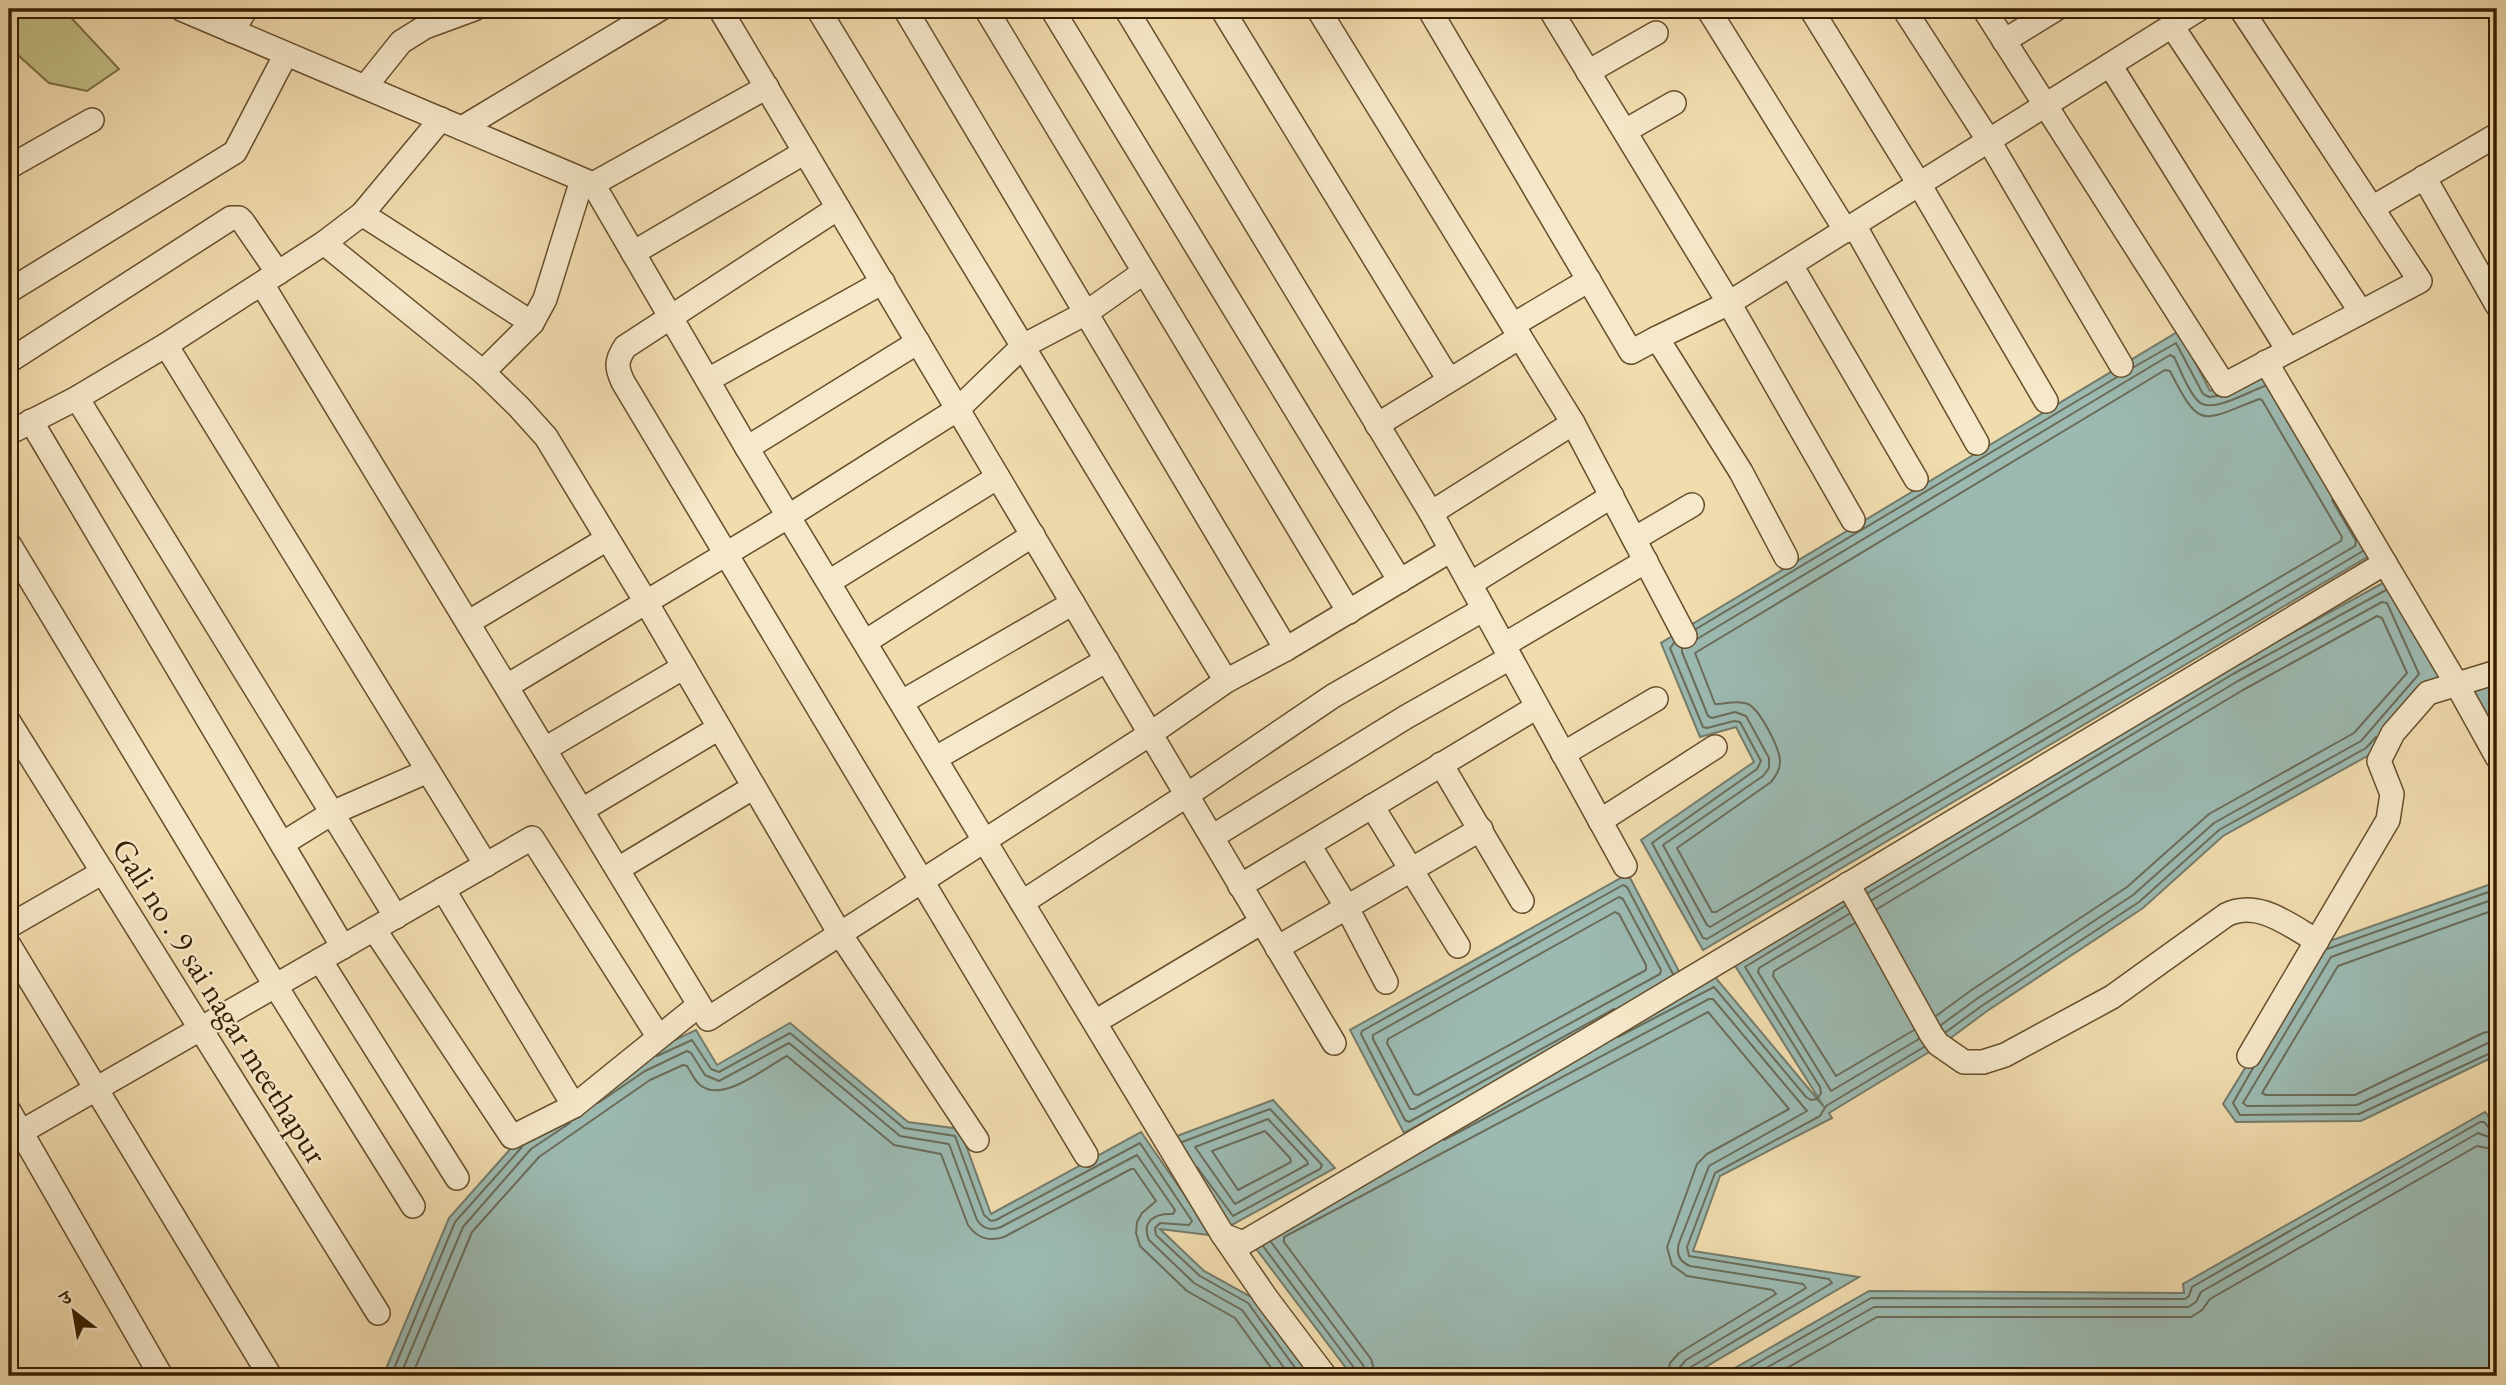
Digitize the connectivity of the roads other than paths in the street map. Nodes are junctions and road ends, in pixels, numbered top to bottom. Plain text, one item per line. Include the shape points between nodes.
1 (181, 9) edge
2 (246, 9) edge
3 (474, 9) edge
4 (660, 9) edge
5 (720, 9) edge
6 (818, 9) edge
7 (905, 9) edge
8 (986, 9) edge
9 (1052, 9) edge
10 (1126, 9) edge
11 (1222, 9) edge
12 (1318, 9) edge
13 (1429, 9) edge
14 (1550, 9) edge
15 (1708, 9) edge
16 (1811, 9) edge
17 (1904, 9) edge
18 (1984, 9) edge
19 (2056, 9) edge
20 (2199, 9) edge
21 (2241, 9) edge
22 (2172, 26) junction
23 (232, 31) junction
24 (1656, 33) dead end
25 (2004, 41) junction
26 (286, 54) junction
27 (2110, 65) junction
28 (1588, 72) junction
29 (365, 87) junction
30 (767, 87) junction
31 (1674, 103) dead end
32 (2046, 105) junction
33 (92, 120) dead end
34 (452, 124) junction
35 (1625, 131) junction
36 (2497, 135) edge
37 (1989, 141) junction
38 (805, 152) junction
39 (9, 167) edge
40 (2424, 177) junction
41 (588, 182) junction
42 (1919, 184) junction
43 (838, 208) junction
44 (2372, 208) junction
45 (362, 214) junction
46 (1850, 228) junction
47 (324, 243) junction
48 (633, 253) junction
49 (1791, 265) junction
50 (1144, 272) junction
51 (270, 278) junction
52 (1590, 280) junction
53 (883, 282) junction
54 (9, 291) edge
55 (1729, 303) junction
56 (2497, 305) edge
57 (2361, 312) junction
58 (1086, 313) junction
59 (670, 316) junction
60 (532, 323) junction
61 (1516, 331) junction
62 (1657, 338) junction
63 (918, 342) junction
64 (166, 345) junction
65 (1023, 346) junction
66 (2288, 351) junction
67 (9, 361) edge
68 (2266, 362) junction
69 (2121, 365) dead end
70 (483, 372) junction
71 (708, 380) junction
72 (1449, 380) junction
73 (77, 398) junction
74 (2046, 401) dead end
75 (958, 409) junction
76 (31, 421) junction
77 (1573, 423) junction
78 (1377, 425) junction
79 (9, 433) edge
80 (1977, 443) dead end
81 (747, 448) junction
82 (998, 477) junction
83 (1916, 479) dead end
84 (1612, 496) junction
85 (1692, 505) dead end
86 (1431, 513) junction
87 (789, 516) junction
88 (1853, 520) dead end
89 (1032, 535) junction
90 (607, 539) junction
91 (1634, 539) junction
92 (9, 544) edge
93 (1451, 550) junction
94 (727, 553) junction
95 (1786, 557) dead end
96 (1646, 562) junction
97 (2385, 563) junction
98 (1400, 581) junction
99 (829, 582) junction
100 (1470, 584) junction
101 (646, 602) junction
102 (1073, 603) junction
103 (1484, 609) junction
104 (1349, 612) junction
105 (469, 622) junction
106 (1685, 636) dead end
107 (865, 642) junction
108 (1286, 649) junction
109 (1507, 652) junction
110 (1107, 660) junction
111 (684, 667) junction
112 (2497, 672) edge
113 (1226, 681) junction
114 (2456, 683) junction
115 (507, 686) junction
116 (1656, 699) dead end
117 (902, 702) junction
118 (1537, 707) junction
119 (9, 722) edge
120 (719, 728) junction
121 (1150, 734) junction
122 (1715, 747) dead end
123 (545, 749) junction
124 (1563, 754) junction
125 (2497, 757) edge
126 (936, 758) junction
127 (1441, 764) junction
128 (428, 771) junction
129 (754, 788) junction
130 (1187, 796) junction
131 (1372, 806) junction
132 (582, 810) junction
133 (332, 813) junction
134 (1600, 821) junction
135 (1481, 829) junction
136 (1212, 837) junction
137 (985, 840) junction
138 (282, 844) junction
139 (1309, 845) junction
140 (486, 865) junction
141 (1625, 866) dead end
142 (618, 869) junction
143 (1411, 869) junction
144 (103, 872) junction
145 (922, 881) junction
146 (1848, 884) junction
147 (1240, 886) junction
148 (443, 889) junction
149 (1522, 901) dead end
150 (1023, 902) junction
151 (1346, 906) junction
152 (396, 916) junction
153 (1262, 922) junction
154 (9, 926) edge
155 (374, 929) junction
156 (840, 934) junction
157 (2317, 941) junction
158 (9, 945) edge
159 (1458, 946) dead end
160 (343, 947) junction
161 (1278, 948) junction
162 (320, 960) junction
163 (1386, 982) dead end
164 (275, 985) junction
165 (699, 1004) junction
166 (1095, 1022) junction
167 (200, 1028) junction
168 (658, 1036) junction
169 (1334, 1043) dead end
170 (2249, 1056) dead end
171 (97, 1089) junction
172 (573, 1106) junction
173 (9, 1111) edge
174 (15, 1136) edge
175 (977, 1140) dead end
176 (1086, 1155) dead end
177 (457, 1178) dead end
178 (413, 1206) dead end
179 (1223, 1235) junction
180 (378, 1313) dead end
181 (161, 1376) edge
182 (270, 1376) edge
183 (1325, 1376) edge

1 - 23 street
2 - 23 street
3 - 29 street via 425,27 401,42
4 - 34 street
5 - 30 street
6 - 65 street
7 - 58 street
8 - 50 street
9 - 98 street
10 - 78 street
11 - 72 street
12 - 61 street
13 - 52 street
14 - 28 street
15 - 46 street
16 - 42 street
17 - 37 street
18 - 25 street
19 - 25 street
20 - 22 street
21 - 44 street
22 - 27 street
22 - 57 street
23 - 26 street
24 - 28 street
25 - 32 street
26 - 29 street
26 - 54 street via 235,152
27 - 32 street
27 - 66 street
28 - 35 street
29 - 34 street
30 - 38 street
30 - 41 street
31 - 35 street
32 - 37 street
32 - 68 street via 2224,385
33 - 39 street
34 - 41 street
34 - 45 street
35 - 55 street
36 - 40 street
37 - 42 street
37 - 69 street
38 - 43 street
38 - 48 street
40 - 44 street
40 - 56 street
41 - 48 street
41 - 60 street
42 - 46 street
42 - 74 street
43 - 53 street
43 - 59 street
44 - 57 street via 2420,281
45 - 47 street
45 - 60 street
46 - 49 street
46 - 80 street
47 - 51 street
47 - 70 street
48 - 59 street
49 - 55 street
49 - 83 street
50 - 58 street
50 - 104 street
51 - 64 street
51 - 67 street via 243,222 231,218
51 - 105 street
52 - 61 street
52 - 62 street via 1631,352
53 - 63 street
53 - 71 street
55 - 62 street
55 - 88 street
57 - 66 street
58 - 65 street
58 - 108 street
59 - 71 street
59 - 94 street via 625,347 616,367
60 - 70 street
61 - 72 street
61 - 77 street
62 - 95 street via 1741,472
63 - 75 street
63 - 81 street
64 - 73 street
64 - 128 street
65 - 75 street
65 - 113 street
66 - 68 street
68 - 97 street
70 - 90 street via 546,438
71 - 81 street
72 - 78 street
73 - 76 street
73 - 133 street
75 - 82 street
75 - 87 street
76 - 79 street
76 - 138 street
77 - 84 street
77 - 86 street
78 - 86 street
81 - 87 street
82 - 89 street
82 - 99 street
84 - 91 street
84 - 100 street
85 - 91 street
86 - 93 street
87 - 94 street
87 - 99 street
89 - 102 street
89 - 107 street
90 - 101 street
90 - 105 street
91 - 96 street
92 - 164 street
93 - 98 street
93 - 100 street
94 - 101 street
94 - 145 street
96 - 106 street
96 - 109 street
97 - 114 street
97 - 146 street
98 - 104 street
99 - 107 street
100 - 103 street
101 - 111 street
101 - 115 street
102 - 110 street
102 - 117 street
103 - 109 street
103 - 130 street via 1333,696
104 - 108 street
105 - 115 street
107 - 117 street
108 - 113 street
109 - 118 street
109 - 136 street
110 - 121 street
110 - 126 street
111 - 120 street
111 - 123 street
112 - 114 street
113 - 121 street
114 - 125 street
114 - 157 street via 2428,693 2383,750 2379,761 2392,794 2388,820
115 - 123 street
116 - 124 street
117 - 126 street
118 - 124 street
118 - 127 street
119 - 144 street, Gali no . 9 sai nagar meethapur
120 - 129 street
120 - 132 street
121 - 130 street
121 - 137 street
122 - 134 street
123 - 132 street
124 - 134 street
126 - 137 street
127 - 131 street
127 - 135 street
128 - 133 street
128 - 140 street
129 - 142 street
129 - 156 street
130 - 136 street
130 - 150 street
131 - 139 street
131 - 143 street
132 - 142 street
133 - 138 street
133 - 152 street
134 - 141 street
135 - 143 street
135 - 149 street
136 - 147 street
137 - 145 street
137 - 150 street
138 - 160 street
139 - 147 street
139 - 151 street
140 - 148 street
140 - 168 street via 533,838
142 - 165 street
143 - 151 street
143 - 159 street
144 - 154 street
144 - 167 street, Gali no . 9 sai nagar meethapur
145 - 156 street
145 - 176 street
146 - 157 street via 1931,1034 1964,1062 2005,1055 2112,997 2238,908 2274,917
146 - 179 street via 1243,1243
147 - 153 street
148 - 152 street
148 - 172 street
150 - 166 street
151 - 161 street
151 - 163 street
152 - 155 street
153 - 161 street
153 - 166 street
155 - 160 street
155 - 172 street via 512,1137
156 - 165 street via 708,1019
156 - 175 street
157 - 170 street
158 - 171 street
160 - 162 street
161 - 169 street
162 - 164 street
162 - 177 street
164 - 167 street
164 - 178 street
165 - 168 street
166 - 179 street
167 - 171 street
167 - 180 street, Gali no . 9 sai nagar meethapur
168 - 172 street
171 - 174 street
171 - 182 street
173 - 174 street
174 - 181 street
179 - 183 street

